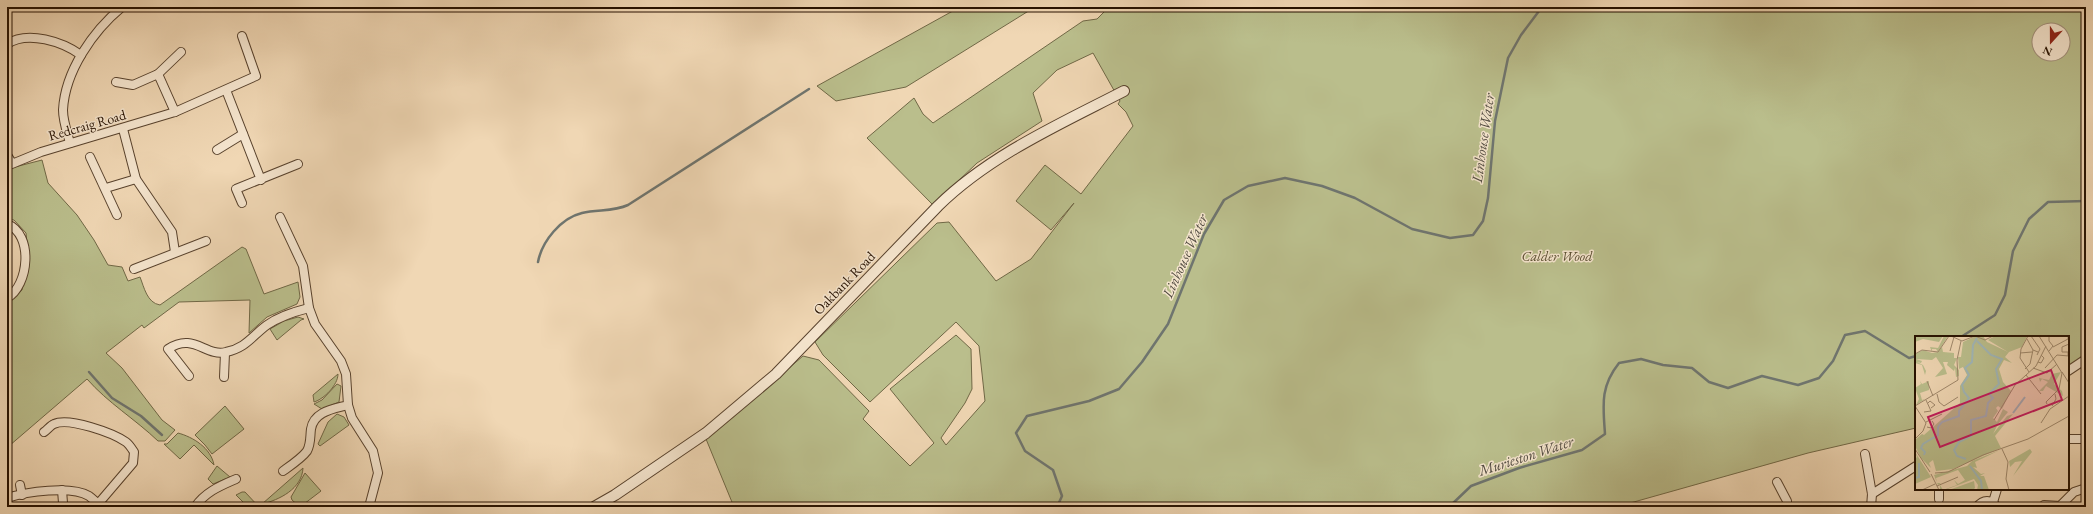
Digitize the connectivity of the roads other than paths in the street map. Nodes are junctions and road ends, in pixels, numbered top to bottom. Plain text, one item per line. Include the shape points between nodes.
1 (122, 7) edge
2 (242, 36) dead end
3 (7, 44) edge
4 (181, 52) dead end
5 (81, 55) junction
6 (158, 74) junction
7 (116, 82) dead end
8 (226, 90) junction
9 (1124, 91) dead end
10 (175, 112) junction
11 (122, 129) junction
12 (243, 134) junction
13 (70, 143) junction
14 (216, 150) dead end
15 (7, 155) edge
16 (90, 157) dead end
17 (9, 164) edge
18 (298, 164) dead end
19 (136, 179) junction
20 (261, 180) junction
21 (106, 188) junction
22 (242, 203) dead end
23 (117, 215) dead end
24 (280, 217) dead end
25 (7, 224) edge
26 (206, 241) dead end
27 (175, 252) junction
28 (134, 269) dead end
29 (7, 298) edge
30 (310, 308) junction
31 (225, 353) junction
32 (2086, 359) edge
33 (2069, 370) edge
34 (189, 376) dead end
35 (224, 377) dead end
36 (348, 405) junction
37 (44, 432) dead end
38 (2069, 439) edge
39 (2086, 439) edge
40 (1865, 454) dead end
41 (1915, 467) edge
42 (283, 472) dead end
43 (236, 479) dead end
44 (1777, 482) dead end
45 (20, 485) dead end
46 (2086, 488) edge
47 (62, 490) junction
48 (1939, 490) edge
49 (1997, 490) edge
50 (1872, 494) junction
51 (22, 495) junction
52 (7, 498) edge
53 (1939, 499) dead end
54 (63, 503) dead end
55 (1995, 505) edge
56 (100, 506) edge
57 (2044, 506) dead end
58 (2061, 506) edge
59 (195, 507) edge
60 (369, 507) edge
61 (594, 507) edge
62 (1788, 507) edge
63 (1871, 507) edge
64 (1977, 507) edge

1 - 5 street
2 - 8 street, Redcraig Road via 256,76
3 - 5 street via 13,40 51,40 68,46
4 - 6 street
5 - 13 street via 67,86 63,111
6 - 7 street via 133,85
6 - 10 street
8 - 10 street, Redcraig Road
8 - 12 street
9 - 61 street, Oakbank Road via 1031,140 988,166 958,189 938,206 771,378 706,433
10 - 11 street, Redcraig Road
11 - 13 street, Redcraig Road
11 - 19 street
12 - 14 street
12 - 20 street
13 - 17 street, Redcraig Road
15 - 17 street
16 - 21 street
18 - 20 street
19 - 21 street
19 - 27 street via 172,232
20 - 22 street via 236,190
21 - 23 street
24 - 30 street via 303,266
25 - 29 street via 22,237 26,251 20,282 13,295
26 - 27 street
27 - 28 street
30 - 31 street via 280,317 265,326 244,346
30 - 36 street via 320,333 341,361 346,374
31 - 34 street via 189,342 168,349
31 - 35 street
32 - 33 street
36 - 42 street via 324,411 316,418 311,428 307,452
36 - 60 street via 352,418 367,440 377,462 378,473
37 - 56 street via 54,424 84,426 127,443 134,452 133,463
38 - 39 street
40 - 50 street
41 - 50 street
43 - 59 street via 212,490 200,499
44 - 62 street
45 - 51 street
46 - 58 street via 2074,492
47 - 51 street
47 - 54 street
47 - 56 street via 88,496
48 - 53 street
49 - 55 street
50 - 63 street
51 - 52 street
55 - 64 street via 1983,501
57 - 58 street

